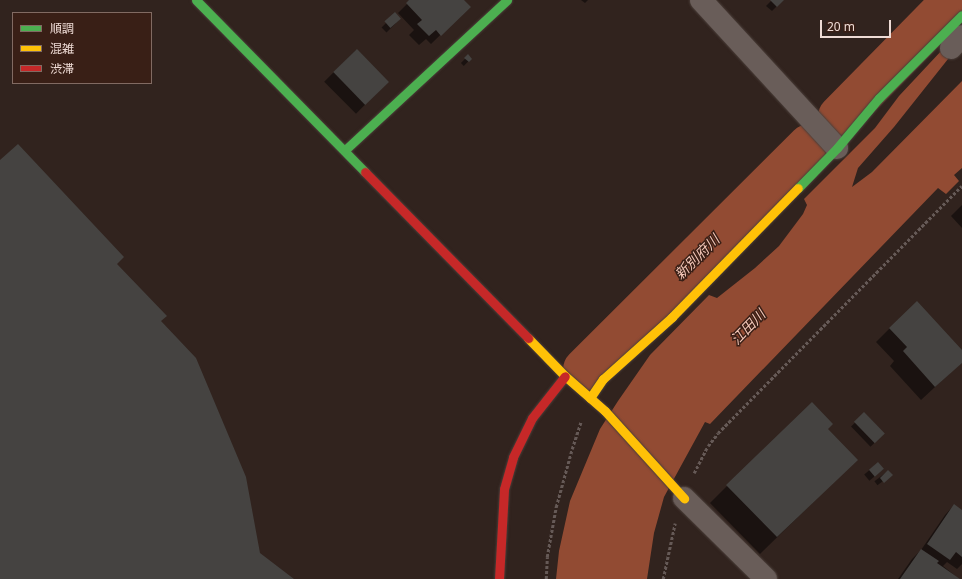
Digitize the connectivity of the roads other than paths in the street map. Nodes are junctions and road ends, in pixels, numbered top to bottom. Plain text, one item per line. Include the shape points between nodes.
1 (196, 0) edge
2 (508, 0) edge
3 (701, 0) edge
4 (962, 15) edge
5 (837, 148) junction
6 (345, 150) junction
7 (565, 376) junction
8 (590, 398) junction
9 (684, 498) joint
10 (499, 579) edge
11 (766, 579) edge

1 - 6 street
2 - 6 street
3 - 5 street
4 - 5 street via 879,98
5 - 8 street via 672,317 604,379
6 - 7 street
7 - 8 street
7 - 10 street via 532,418 513,457 504,489
8 - 9 street via 605,411
9 - 11 street

